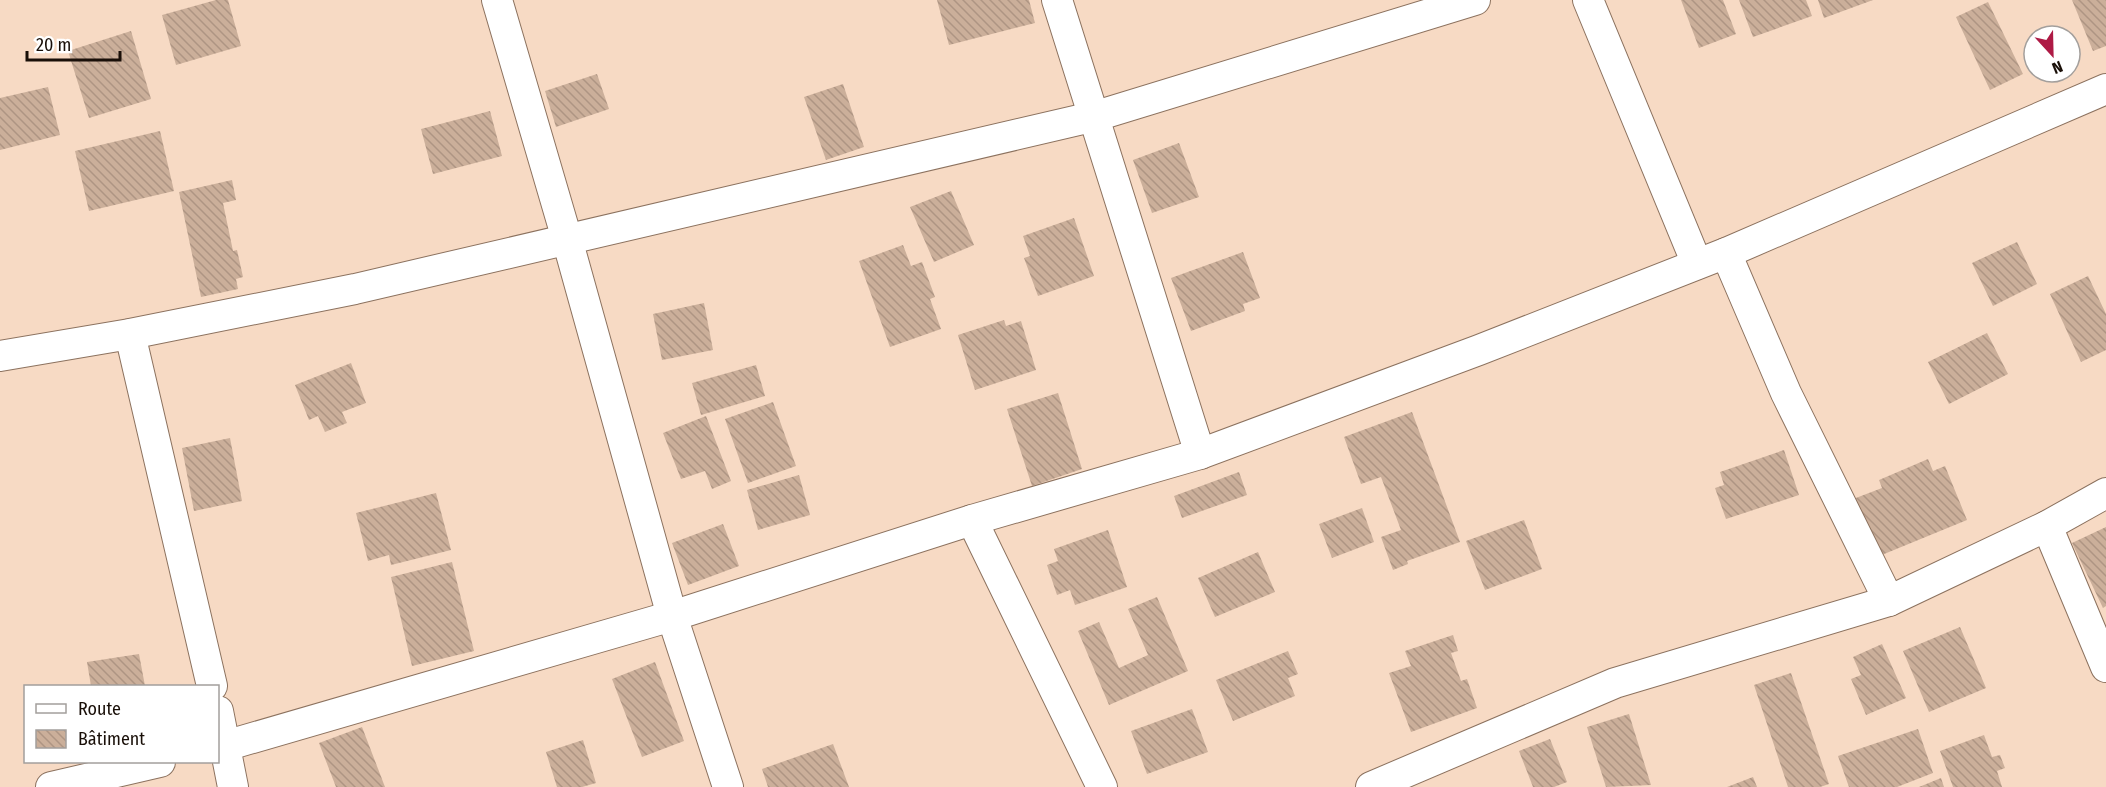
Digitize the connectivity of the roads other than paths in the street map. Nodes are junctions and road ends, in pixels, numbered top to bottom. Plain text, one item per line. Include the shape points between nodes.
1 (497, 0) edge
2 (1057, 0) edge
3 (1474, 0) edge
4 (1588, 0) edge
5 (2106, 89) edge
6 (1096, 116) junction
7 (567, 239) junction
8 (1726, 253) junction
9 (1697, 264) junction
10 (130, 334) junction
11 (0, 356) edge
12 (1200, 454) junction
13 (2106, 493) edge
14 (972, 520) junction
15 (2047, 526) junction
16 (1889, 601) junction
17 (672, 615) junction
18 (2106, 667) edge
19 (212, 685) edge
20 (219, 720) edge
21 (222, 747) edge
22 (156, 763) edge
23 (51, 787) edge
24 (233, 787) edge
25 (728, 787) edge
26 (1102, 787) edge
27 (1371, 787) edge

1 - 7 street
2 - 6 street
3 - 6 street
4 - 9 street
5 - 8 street
6 - 7 street
6 - 12 street
7 - 10 street via 355,289
7 - 17 street
8 - 9 street
8 - 16 street via 1786,393
9 - 12 street
10 - 11 street
10 - 19 street
12 - 14 street
13 - 15 street
14 - 17 street
14 - 26 street
15 - 16 street
15 - 18 street
16 - 27 street via 1616,683
17 - 21 street
17 - 25 street
20 - 21 street
21 - 24 street
22 - 23 street

